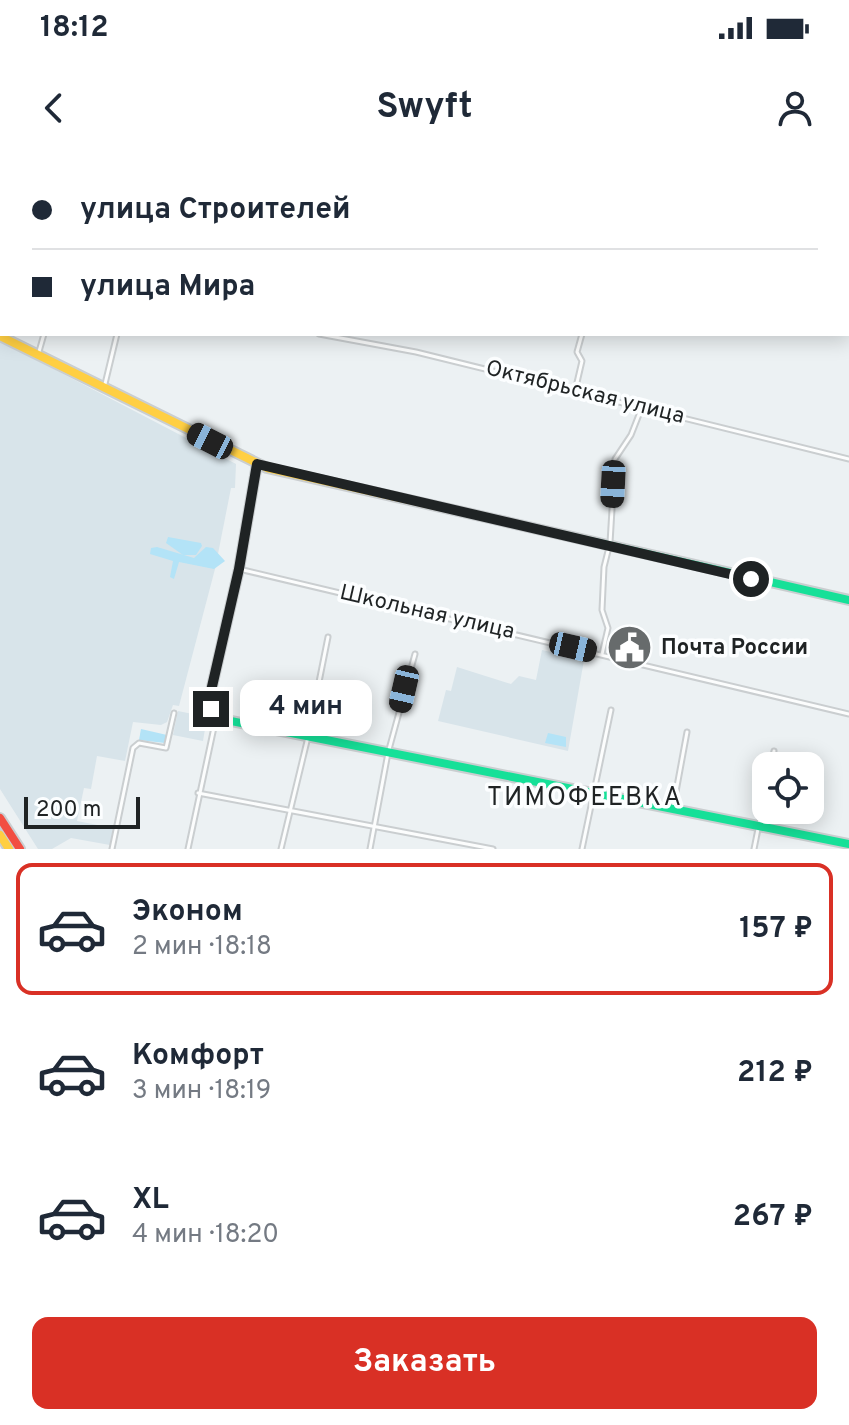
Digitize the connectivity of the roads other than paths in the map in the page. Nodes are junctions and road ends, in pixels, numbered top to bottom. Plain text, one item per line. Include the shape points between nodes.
1 (0, 336) edge
2 (43, 336) edge
3 (117, 336) edge
4 (330, 336) edge
5 (581, 336) edge
6 (38, 355) junction
7 (104, 388) junction
8 (575, 391) junction
9 (642, 407) junction
10 (849, 459) edge
11 (257, 464) junction
12 (610, 543) junction
13 (239, 569) junction
14 (849, 600) edge
15 (328, 637) dead end
16 (415, 654) dead end
17 (602, 654) junction
18 (611, 710) dead end
19 (174, 713) dead end
20 (849, 714) edge
21 (216, 718) junction
22 (687, 732) dead end
23 (308, 737) junction
24 (388, 753) junction
25 (594, 792) junction
26 (198, 793) junction
27 (673, 808) junction
28 (291, 811) junction
29 (0, 818) edge
30 (759, 824) edge
31 (375, 826) junction
32 (758, 827) junction
33 (0, 835) edge
34 (846, 846) edge
35 (9, 849) edge
36 (20, 849) edge
37 (112, 849) edge
38 (188, 849) edge
39 (281, 849) edge
40 (370, 849) edge
41 (493, 849) edge
42 (582, 849) edge
43 (754, 849) edge

1 - 6 main road
2 - 6 street
3 - 7 street
4 - 8 street, Октябрьская улица
5 - 8 street
6 - 7 main road
7 - 11 main road
8 - 9 street, Октябрьская улица
9 - 10 street, Октябрьская улица
9 - 12 street via 615,459
11 - 12 main road via 332,485
11 - 13 main road
12 - 14 main road
12 - 17 street via 604,567 602,610 608,628
13 - 17 street, Школьная улица
13 - 21 main road via 208,704
15 - 23 street
16 - 24 street
17 - 20 street, Школьная улица
18 - 25 street
19 - 37 street via 166,748 139,743 133,748
21 - 23 main road
21 - 26 street
22 - 27 street
23 - 24 main road
23 - 28 street
24 - 25 main road
24 - 31 street
25 - 27 main road
25 - 42 street
26 - 28 street
26 - 38 street
27 - 32 main road
28 - 31 street
28 - 39 street
29 - 36 main road
30 - 32 street
31 - 40 street
31 - 41 street
32 - 34 main road
32 - 43 street
33 - 35 main road

